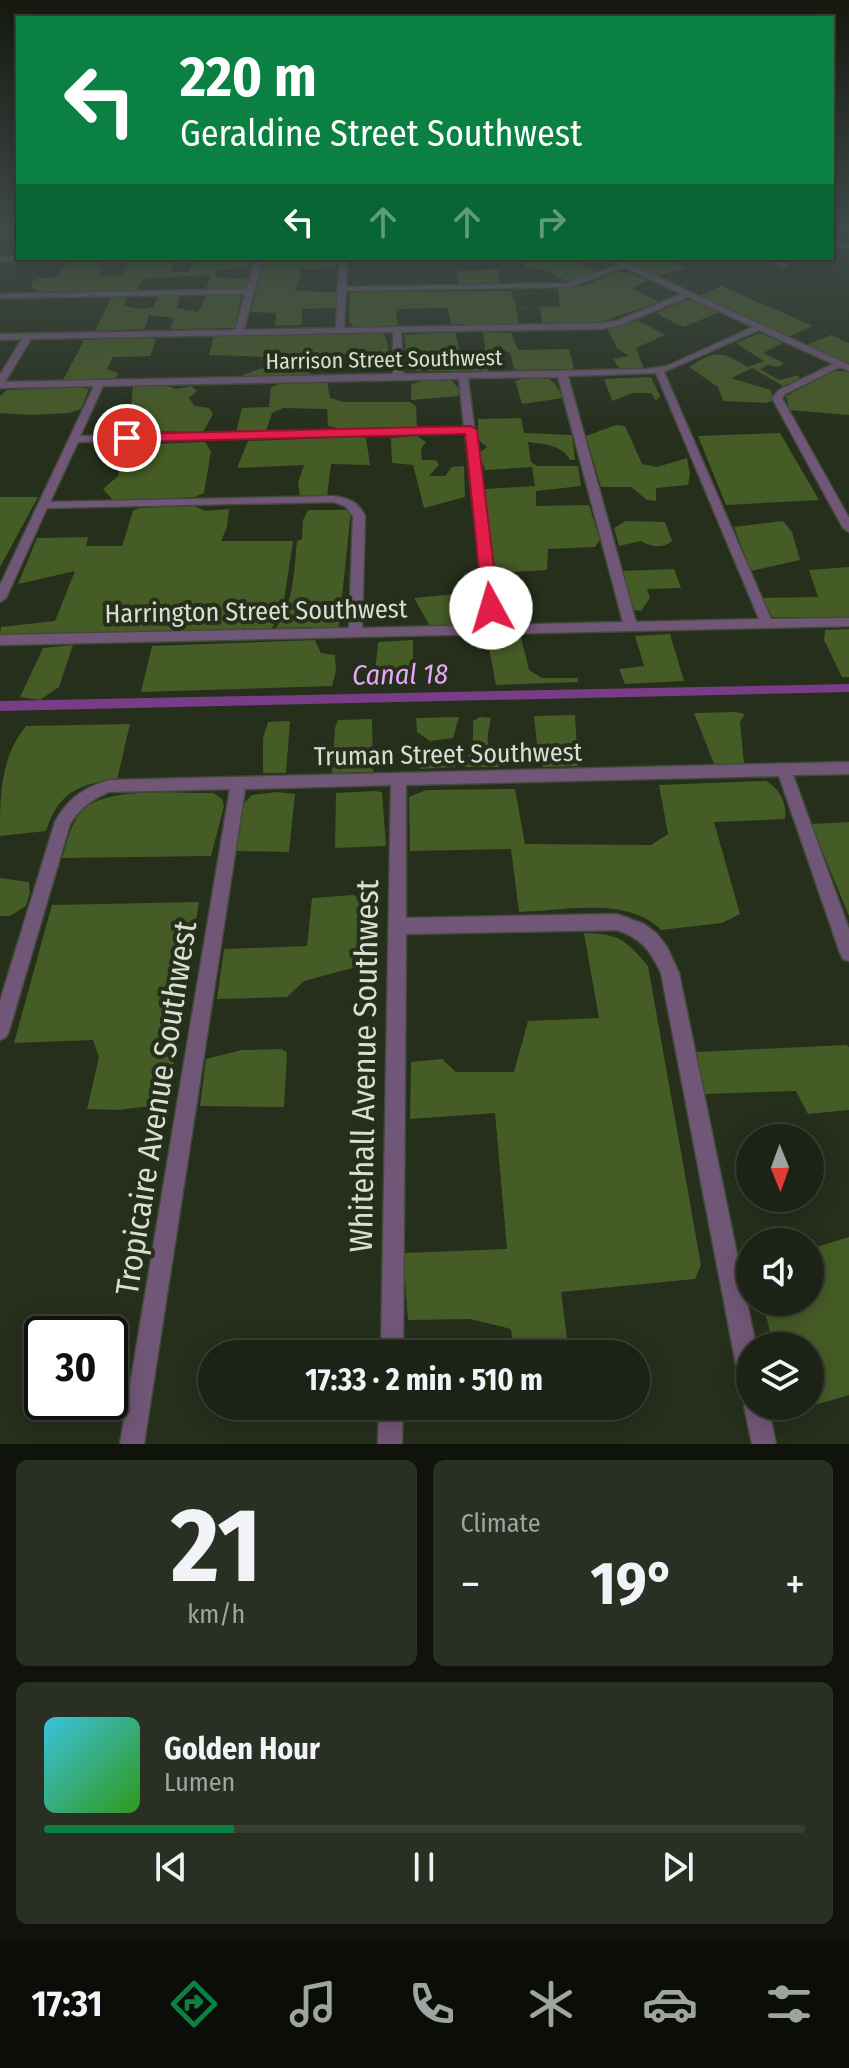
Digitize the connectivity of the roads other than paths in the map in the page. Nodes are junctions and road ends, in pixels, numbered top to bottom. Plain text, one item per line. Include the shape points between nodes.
1 (249, 299) edge
2 (341, 299) edge
3 (676, 299) edge
4 (700, 299) edge
5 (759, 327) junction
6 (397, 329) junction
7 (340, 331) junction
8 (239, 332) junction
9 (0, 337) edge
10 (28, 337) junction
11 (845, 366) edge
12 (659, 370) junction
13 (562, 373) junction
14 (463, 375) junction
15 (398, 377) junction
16 (100, 383) junction
17 (0, 384) edge
18 (471, 430) junction
19 (74, 439) junction
20 (44, 505) junction
21 (849, 528) edge
22 (0, 598) edge
23 (849, 622) edge
24 (767, 624) junction
25 (631, 627) junction
26 (493, 629) junction
27 (355, 633) junction
28 (0, 640) edge
29 (849, 768) edge
30 (784, 770) junction
31 (399, 780) junction
32 (239, 782) junction
33 (398, 926) junction
34 (849, 953) edge
35 (0, 1031) edge
36 (741, 1332) edge
37 (392, 1340) edge
38 (391, 1420) edge
39 (759, 1420) edge
40 (132, 1444) edge
41 (390, 1444) edge
42 (764, 1444) edge

1 - 8 street
2 - 7 street
3 - 6 street via 600,326
4 - 5 street
5 - 11 street
5 - 12 street, Harrison Street Southwest
6 - 7 street
6 - 15 street
7 - 8 street
8 - 10 street
9 - 10 street
10 - 17 street
11 - 21 street via 777,398
12 - 13 street, Harrison Street Southwest
12 - 24 street
13 - 14 street, Harrison Street Southwest
13 - 25 street
14 - 15 street, Harrison Street Southwest
14 - 18 street
15 - 16 street, Harrison Street Southwest
16 - 17 street, Harrison Street Southwest
16 - 19 street
18 - 19 street
18 - 26 street
19 - 20 street
20 - 22 street
20 - 27 street via 347,501 359,516
23 - 24 street, Harrington Street Southwest
24 - 25 street, Harrington Street Southwest
25 - 26 street, Harrington Street Southwest
26 - 27 street, Harrington Street Southwest
27 - 28 street, Harrington Street Southwest
29 - 30 street, Truman Street Southwest
30 - 31 street, Truman Street Southwest
30 - 34 street
31 - 32 street, Truman Street Southwest
31 - 33 street, Whitehall Avenue Southwest
32 - 35 street, Truman Street Southwest via 109,786 74,803 63,822
32 - 40 street, Tropicaire Avenue Southwest
33 - 36 street via 617,922 642,930 658,945 670,973
33 - 37 street, Whitehall Avenue Southwest
38 - 41 street
39 - 42 street

